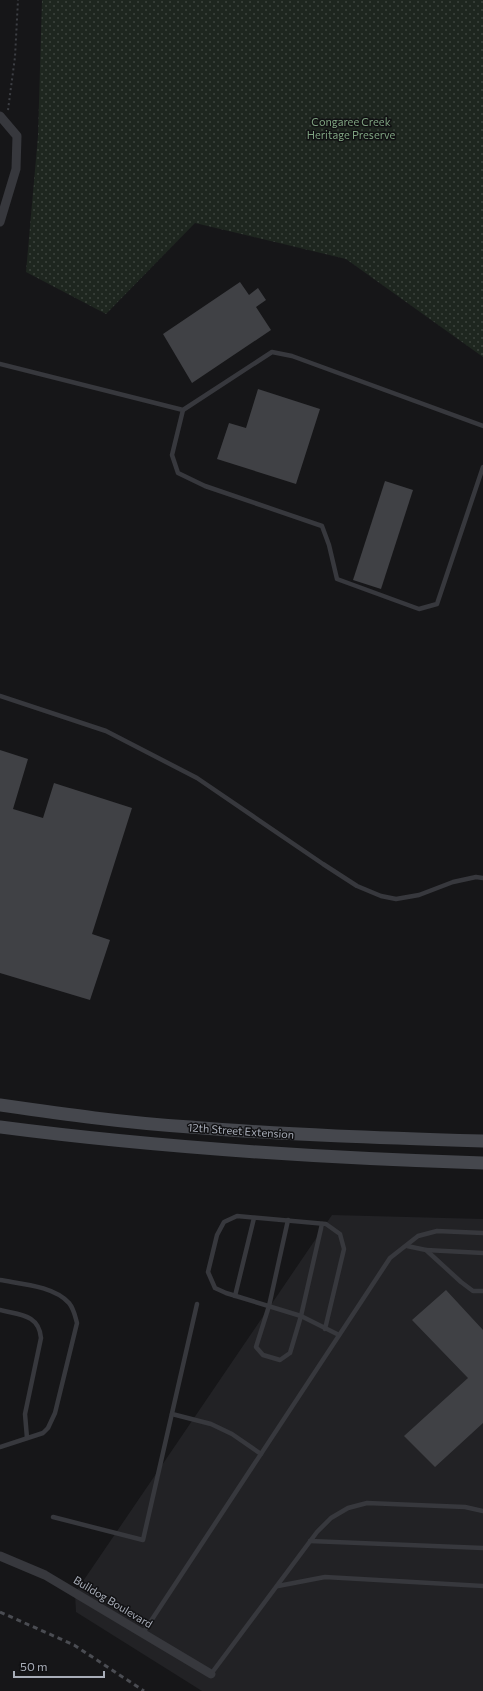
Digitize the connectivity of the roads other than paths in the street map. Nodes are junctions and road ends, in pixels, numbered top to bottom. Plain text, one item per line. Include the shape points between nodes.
1 (3, 120) edge
2 (0, 222) edge
3 (0, 364) edge
4 (183, 410) junction
5 (483, 426) edge
6 (483, 467) edge
7 (0, 696) edge
8 (483, 878) edge
9 (0, 1105) edge
10 (0, 1126) edge
11 (483, 1141) edge
12 (483, 1163) edge
13 (254, 1218) junction
14 (288, 1220) junction
15 (322, 1224) junction
16 (483, 1233) edge
17 (407, 1246) junction
18 (426, 1250) junction
19 (483, 1253) edge
20 (0, 1280) edge
21 (483, 1291) edge
22 (235, 1296) junction
23 (197, 1304) dead end
24 (269, 1306) junction
25 (0, 1310) edge
26 (301, 1316) junction
27 (325, 1329) junction
28 (339, 1335) junction
29 (172, 1414) junction
30 (27, 1438) junction
31 (0, 1447) edge
32 (261, 1454) junction
33 (483, 1511) edge
34 (53, 1517) dead end
35 (310, 1542) junction
36 (483, 1548) edge
37 (0, 1556) edge
38 (278, 1586) junction
39 (483, 1586) edge
40 (143, 1633) junction
41 (211, 1674) joint

1 - 2 street via 17,136 16,169
3 - 4 lane
4 - 5 lane via 272,352 292,356
4 - 6 lane via 172,455 178,473 205,486 322,526 337,579 419,609 437,604
7 - 8 lane via 106,730 197,778 357,886 381,896 396,899 419,895 453,882
9 - 11 main road, 12th Street Extension via 188,1127 324,1136
10 - 12 main road, 12th Street Extension via 183,1147 310,1156
13 - 14 lane
13 - 22 lane
13 - 22 lane via 237,1216 224,1222 217,1235 208,1272 215,1288
14 - 15 lane
14 - 24 lane
15 - 26 lane
15 - 27 lane via 340,1234 344,1249
16 - 17 lane via 437,1231 418,1236
17 - 18 lane
17 - 28 lane via 390,1258
18 - 19 lane
18 - 21 lane via 473,1291
20 - 30 lane via 41,1288 61,1296 70,1304 77,1323 55,1413 43,1433
22 - 24 lane
23 - 29 lane
24 - 26 lane
24 - 26 lane via 256,1347 263,1355 280,1360 290,1353
25 - 30 lane via 31,1318 41,1330 42,1338 25,1414
26 - 27 lane
27 - 28 lane
28 - 32 lane
29 - 32 lane via 211,1424
29 - 34 lane via 143,1540
30 - 31 lane
32 - 40 lane
33 - 35 lane via 465,1507 368,1503 348,1508 331,1518
35 - 36 lane
35 - 38 lane
37 - 40 street, Bulldog Boulevard via 45,1575
38 - 39 lane via 325,1577
38 - 41 lane
40 - 41 street, Bulldog Boulevard

